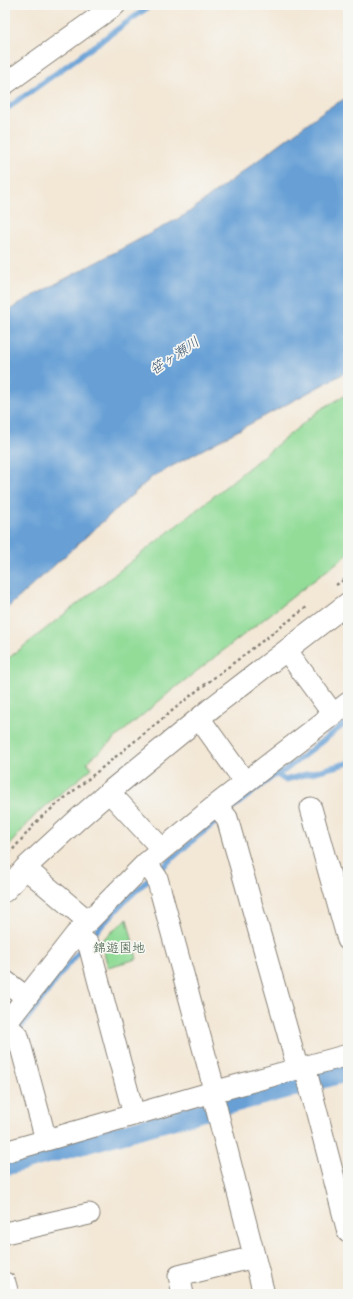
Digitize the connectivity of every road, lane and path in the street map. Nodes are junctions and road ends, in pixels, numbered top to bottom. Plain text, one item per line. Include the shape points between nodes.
1 (115, 5) edge
2 (5, 84) edge
3 (348, 603) edge
4 (287, 651) junction
5 (341, 709) edge
6 (199, 718) junction
7 (245, 782) junction
8 (109, 792) junction
9 (311, 808) dead end
10 (221, 811) junction
11 (162, 849) junction
12 (25, 868) junction
13 (151, 871) junction
14 (5, 891) edge
15 (84, 935) junction
16 (348, 940) edge
17 (5, 981) edge
18 (26, 997) junction
19 (10, 1028) edge
20 (348, 1055) edge
21 (306, 1075) junction
22 (215, 1103) junction
23 (134, 1115) junction
24 (46, 1140) junction
25 (5, 1152) edge
26 (89, 1214) dead end
27 (348, 1232) edge
28 (5, 1233) edge
29 (254, 1257) junction
30 (5, 1283) edge
31 (8, 1294) edge
32 (184, 1294) edge
33 (264, 1294) edge

1 - 2 street
3 - 4 street
4 - 5 street
4 - 6 street
5 - 7 street
6 - 7 street
6 - 8 street
7 - 10 street
8 - 11 street
8 - 12 street
9 - 16 street
10 - 11 street
10 - 21 street
11 - 13 street
12 - 14 street
12 - 15 street
13 - 15 street
13 - 22 street via 211,1077
15 - 18 street
15 - 23 street
17 - 18 street
18 - 19 street
19 - 24 street
20 - 21 street
21 - 22 street
21 - 27 street
22 - 23 street
22 - 29 street
23 - 24 street
24 - 25 street
26 - 28 street
29 - 32 street via 179,1276
29 - 33 street
30 - 31 street

